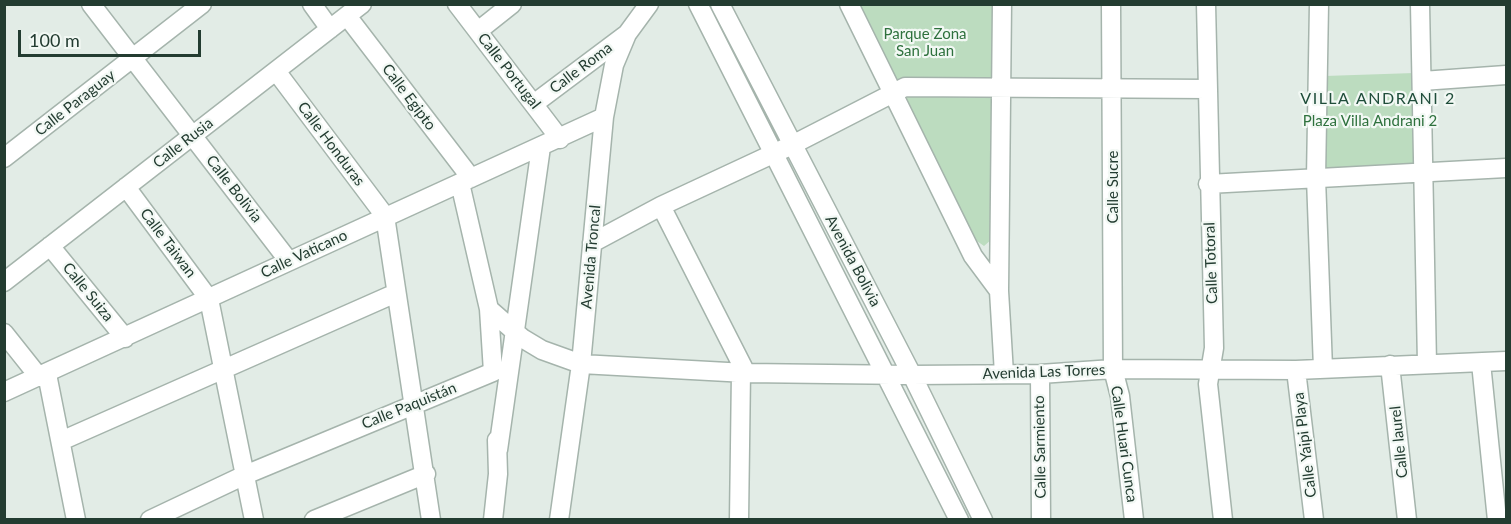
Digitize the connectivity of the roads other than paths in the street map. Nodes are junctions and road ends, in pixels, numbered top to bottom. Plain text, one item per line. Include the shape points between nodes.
1 (91, 4) edge
2 (202, 4) edge
3 (312, 4) edge
4 (457, 4) edge
5 (512, 4) edge
6 (649, 4) edge
7 (698, 4) edge
8 (720, 4) edge
9 (849, 4) edge
10 (1002, 4) edge
11 (1111, 4) edge
12 (1206, 4) edge
13 (1319, 4) edge
14 (1420, 4) edge
15 (354, 10) edge
16 (330, 29) junction
17 (478, 31) junction
18 (627, 34) junction
19 (133, 58) junction
20 (276, 71) junction
21 (1506, 75) edge
22 (1422, 81) junction
23 (1002, 89) junction
24 (1207, 89) junction
25 (1113, 90) junction
26 (892, 92) junction
27 (535, 103) junction
28 (604, 117) junction
29 (192, 136) junction
30 (560, 139) junction
31 (792, 145) junction
32 (541, 147) junction
33 (775, 153) junction
34 (4, 158) edge
35 (1506, 168) edge
36 (1423, 172) junction
37 (1316, 178) junction
38 (465, 181) junction
39 (1208, 184) junction
40 (126, 187) junction
41 (661, 206) junction
42 (385, 216) junction
43 (592, 243) junction
44 (50, 246) junction
45 (288, 260) junction
46 (4, 282) edge
47 (999, 291) junction
48 (396, 293) junction
49 (209, 299) junction
50 (489, 309) junction
51 (515, 331) junction
52 (4, 333) edge
53 (125, 338) junction
54 (1506, 361) edge
55 (1481, 363) junction
56 (581, 364) junction
57 (1427, 364) junction
58 (1390, 365) junction
59 (223, 368) junction
60 (1113, 369) junction
61 (1323, 369) junction
62 (1296, 370) junction
63 (1211, 371) junction
64 (493, 372) junction
65 (743, 373) junction
66 (886, 374) junction
67 (1004, 374) junction
68 (1040, 374) junction
69 (43, 375) junction
70 (912, 375) junction
71 (4, 392) edge
72 (413, 403) junction
73 (61, 441) junction
74 (498, 450) junction
75 (426, 474) junction
76 (245, 475) junction
77 (76, 519) edge
78 (150, 519) edge
79 (254, 519) edge
80 (314, 519) edge
81 (431, 519) edge
82 (493, 519) edge
83 (559, 519) edge
84 (739, 519) edge
85 (959, 519) edge
86 (983, 519) edge
87 (1041, 519) edge
88 (1134, 519) edge
89 (1223, 519) edge
90 (1314, 519) edge
91 (1407, 519) edge
92 (1497, 519) edge

1 - 19 street, Calle Bolivia
2 - 19 street, Calle Paraguay
3 - 16 street
4 - 17 street, Calle Portugal
5 - 17 street
6 - 18 street, Avenida Troncal
7 - 33 street, Avenida Bolivia
8 - 31 street, Avenida Bolivia
9 - 26 street
10 - 23 street
11 - 25 street, Calle Sucre
12 - 24 street, Calle Totoral
13 - 37 street
14 - 22 street
15 - 16 street, Calle Rusia
15 - 38 street, Calle Egipto
16 - 20 street, Calle Rusia
17 - 27 street, Calle Portugal
18 - 27 street, Calle Roma
18 - 28 street, Avenida Troncal via 614,65
19 - 29 street, Calle Bolivia
19 - 34 street, Calle Paraguay
20 - 29 street, Calle Rusia
20 - 42 street, Calle Honduras
21 - 22 street
22 - 36 street
23 - 25 street
23 - 26 street via 904,87
23 - 47 street
24 - 25 street
24 - 39 street, Calle Totoral
25 - 60 street, Calle Sucre
26 - 31 street
26 - 47 street via 973,256
27 - 30 street, Calle Portugal
28 - 30 street, Calle Vaticano
28 - 43 street, Avenida Troncal
29 - 40 street, Calle Rusia
29 - 45 street, Calle Bolivia
30 - 32 street, Calle Vaticano
31 - 33 street
31 - 70 street, Avenida Bolivia
32 - 38 street, Calle Vaticano
32 - 51 street
33 - 41 street
33 - 66 street, Avenida Bolivia
35 - 36 street
36 - 37 street
36 - 57 street
37 - 39 street
37 - 61 street
38 - 42 street, Calle Vaticano
38 - 50 street
39 - 63 street, Calle Totoral via 1214,348
40 - 44 street, Calle Rusia
40 - 49 street, Calle Taiwan
41 - 43 street
41 - 65 street
42 - 45 street, Calle Vaticano
42 - 48 street
43 - 56 street, Avenida Troncal
44 - 46 street, Calle Rusia
44 - 53 street, Calle Suiza
45 - 49 street, Calle Vaticano
47 - 67 street
48 - 59 street
48 - 72 street
49 - 53 street, Calle Vaticano
49 - 59 street
50 - 51 street, Avenida Las Torres
50 - 64 street
51 - 56 street, Avenida Las Torres via 542,350
51 - 74 street
52 - 69 street
53 - 69 street, Calle Vaticano
54 - 55 street, Avenida Las Torres
55 - 57 street, Avenida Las Torres
55 - 92 street
56 - 65 street, Avenida Las Torres
56 - 83 street, Avenida Troncal
57 - 58 street, Avenida Las Torres
58 - 61 street, Avenida Las Torres
58 - 91 street, Calle laurel
59 - 73 street
59 - 76 street
60 - 63 street, Avenida Las Torres
60 - 68 street, Avenida Las Torres
60 - 88 street, Calle Huari Cunca via 1120,396
61 - 62 street, Avenida Las Torres
62 - 63 street, Avenida Las Torres
62 - 90 street, Calle Yaipi Playa
63 - 89 street, Calle Totoral via 1208,384
64 - 72 street, Calle Paquistán
64 - 74 street
65 - 66 street, Avenida Las Torres
65 - 84 street
66 - 70 street, Avenida Las Torres
66 - 85 street, Avenida Bolivia
67 - 68 street, Avenida Las Torres
67 - 70 street, Avenida Las Torres
68 - 87 street, Calle Sarmiento
69 - 71 street, Calle Vaticano
69 - 73 street
70 - 86 street, Avenida Bolivia
72 - 75 street
72 - 76 street, Calle Paquistán
73 - 77 street
74 - 82 street
75 - 80 street
75 - 81 street
76 - 78 street, Calle Paquistán
76 - 79 street

